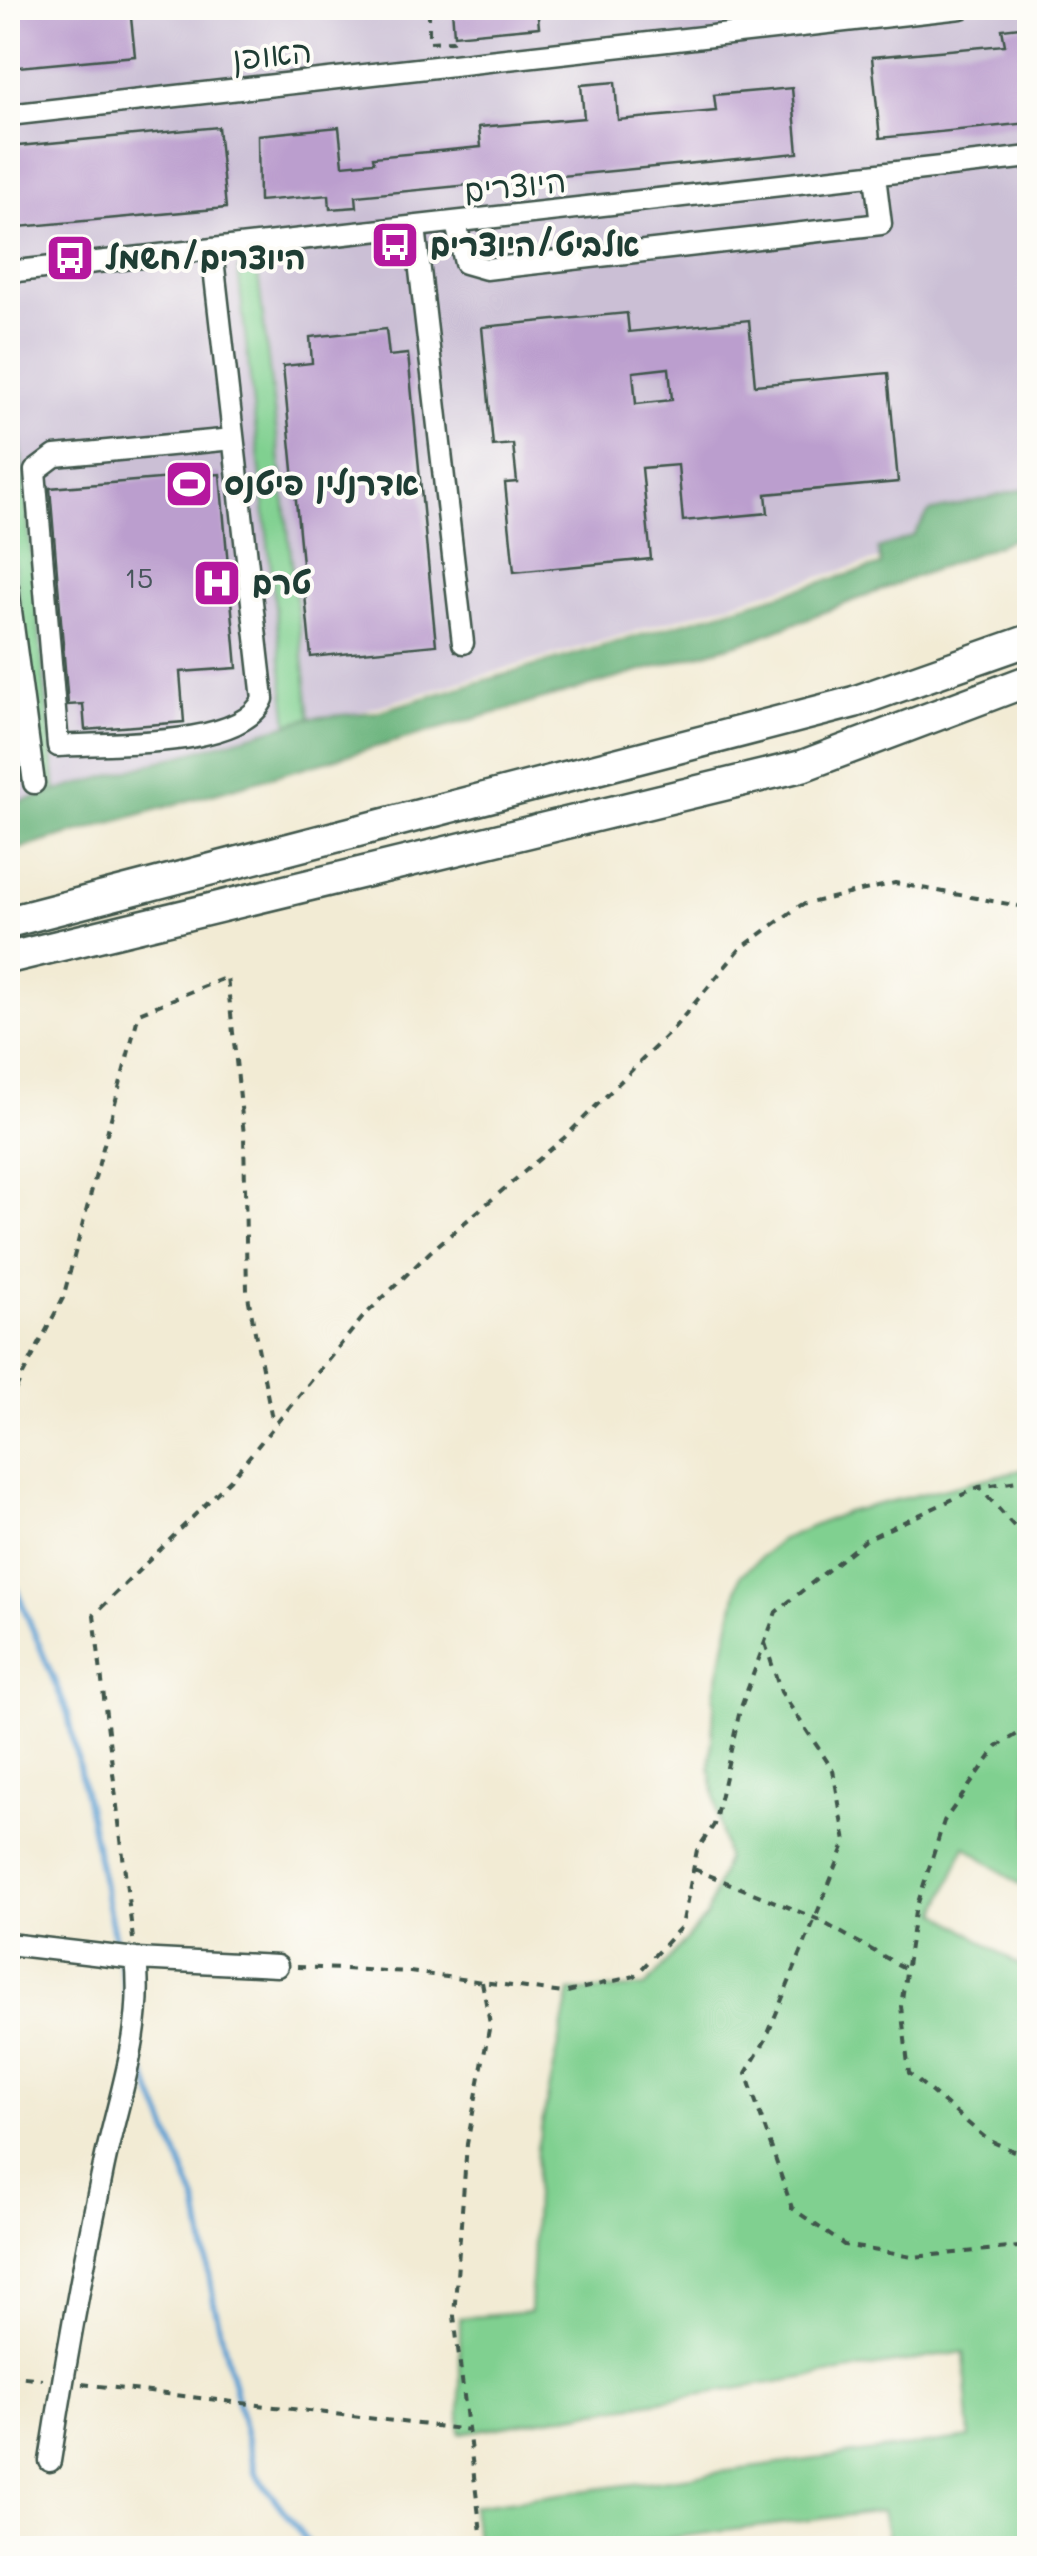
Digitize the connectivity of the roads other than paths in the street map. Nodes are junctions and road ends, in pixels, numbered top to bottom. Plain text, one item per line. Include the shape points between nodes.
1 (961, 8) edge
2 (8, 115) edge
3 (1030, 157) edge
4 (875, 176) junction
5 (456, 223) junction
6 (415, 228) junction
7 (212, 250) junction
8 (8, 272) edge
9 (233, 439) junction
10 (8, 588) edge
11 (1030, 640) edge
12 (463, 643) dead end
13 (1030, 680) edge
14 (34, 784) dead end
15 (8, 922) edge
16 (8, 958) edge
17 (8, 1944) edge
18 (134, 1958) junction
19 (278, 1966) road end
20 (50, 2461) dead end

1 - 2 street, האופן
3 - 4 street, היוצרים
4 - 5 street, היוצרים
4 - 5 street via 880,224 486,269 465,262
5 - 6 street, היוצרים
6 - 7 street, היוצרים
6 - 12 street
7 - 8 street, היוצרים
7 - 9 street
9 - 9 street via 260,708 231,728 205,735 58,746 33,477 46,460 62,455
10 - 14 street
11 - 15 highway via 839,706
13 - 16 highway via 802,766
17 - 18 street
18 - 19 street
18 - 20 street via 140,1999 132,2052 102,2171

